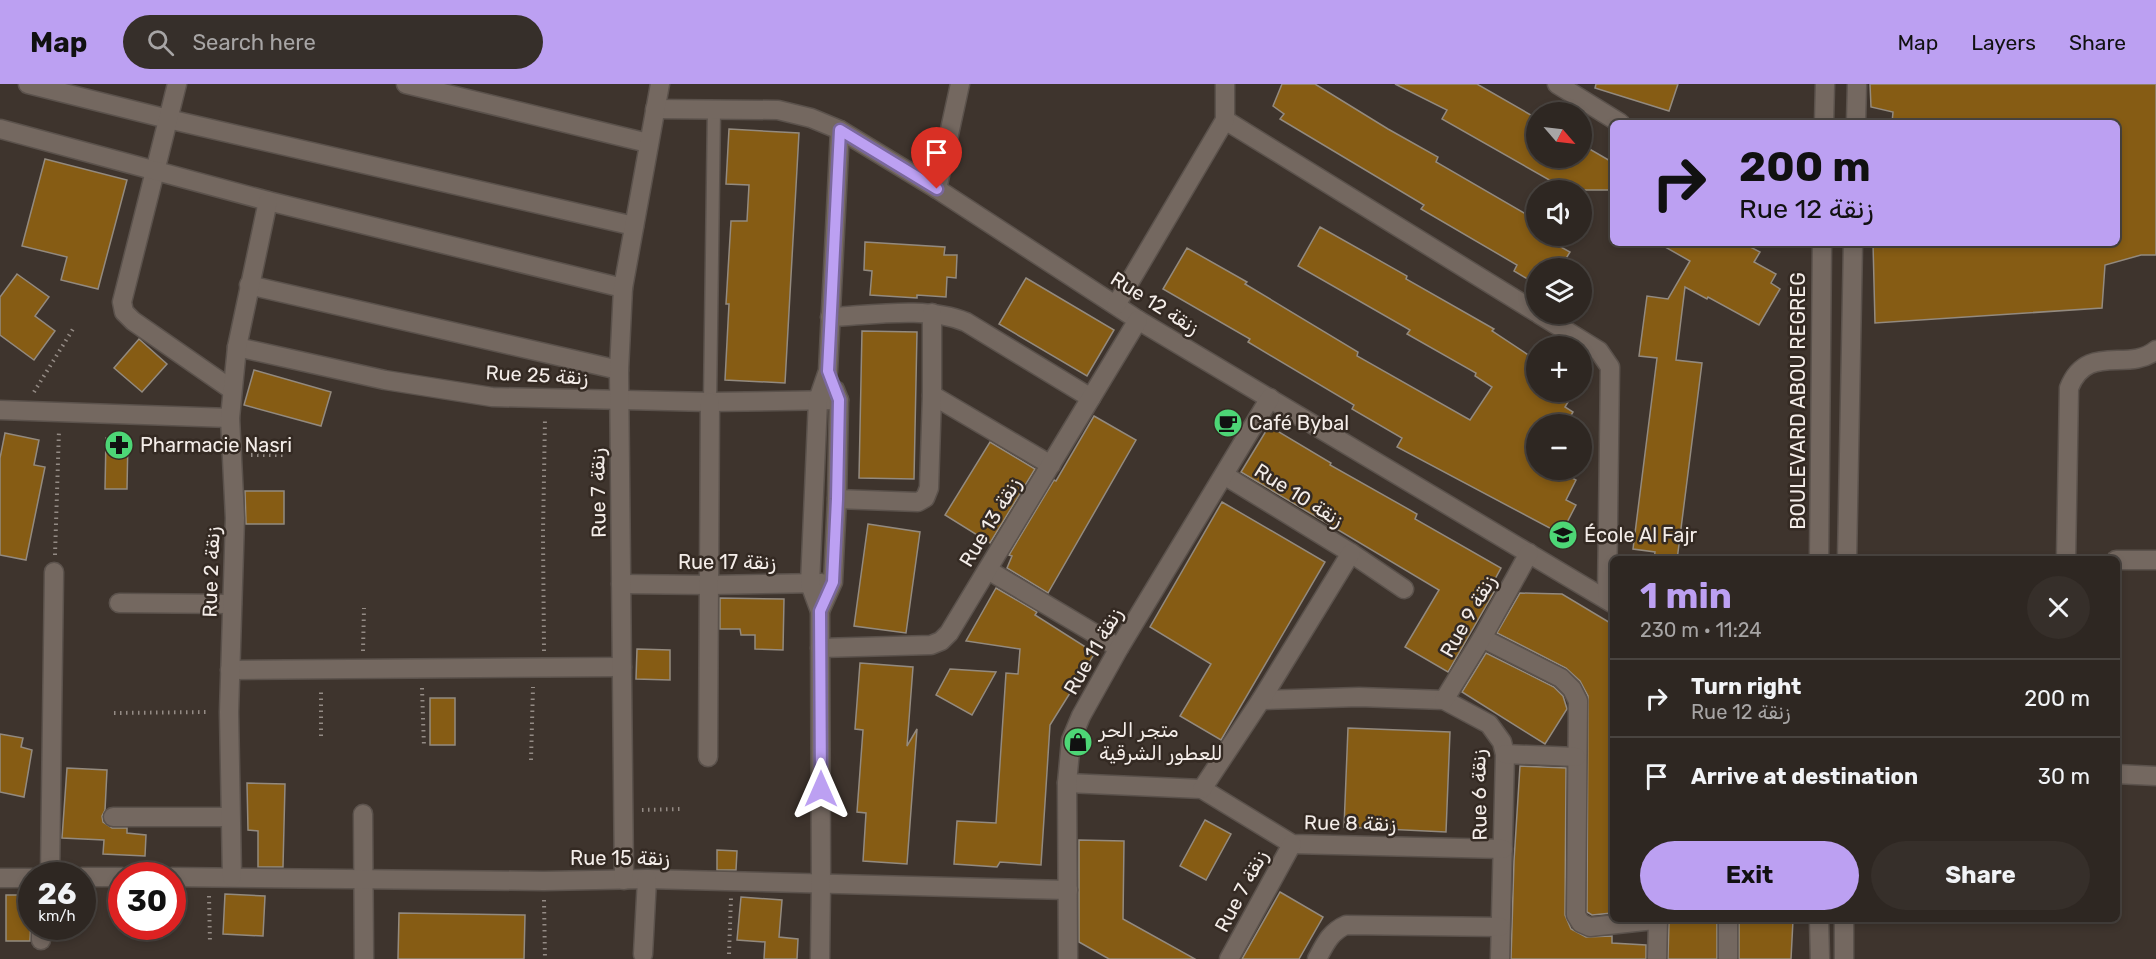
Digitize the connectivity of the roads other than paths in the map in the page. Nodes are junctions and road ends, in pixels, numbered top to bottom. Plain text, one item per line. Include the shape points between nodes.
1 (28, 84) edge
2 (177, 84) edge
3 (406, 84) edge
4 (660, 84) edge
5 (960, 84) edge
6 (1225, 84) edge
7 (1557, 84) edge
8 (1825, 84) edge
9 (1857, 84) edge
10 (655, 109) junction
11 (714, 109) junction
12 (168, 119) junction
13 (1225, 120) junction
14 (1615, 120) edge
15 (1824, 120) edge
16 (1856, 120) edge
17 (0, 129) edge
18 (840, 130) junction
19 (648, 143) junction
20 (156, 172) junction
21 (937, 189) junction
22 (268, 201) junction
23 (633, 226) junction
24 (1819, 246) edge
25 (1853, 246) edge
26 (249, 285) junction
27 (623, 288) junction
28 (1821, 299) junction
29 (1852, 303) junction
30 (1116, 305) junction
31 (1526, 306) edge
32 (932, 313) junction
33 (830, 317) junction
34 (1138, 320) junction
35 (1555, 324) edge
36 (237, 346) junction
37 (2156, 350) edge
38 (619, 370) junction
39 (828, 371) junction
40 (231, 389) junction
41 (932, 395) junction
42 (1091, 398) junction
43 (1270, 398) junction
44 (818, 400) junction
45 (839, 400) junction
46 (619, 401) junction
47 (710, 402) junction
48 (0, 410) edge
49 (230, 418) junction
50 (1052, 465) junction
51 (1224, 475) junction
52 (837, 499) junction
53 (1351, 553) junction
54 (1529, 553) junction
55 (1819, 556) edge
56 (1847, 556) edge
57 (2066, 556) edge
58 (2120, 560) edge
59 (2156, 560) edge
60 (988, 570) junction
61 (54, 572) road end
62 (833, 582) junction
63 (621, 584) junction
64 (810, 584) junction
65 (710, 585) junction
66 (1404, 589) dead end
67 (1610, 601) edge
68 (119, 603) dead end
69 (232, 604) junction
70 (820, 611) junction
71 (1482, 638) junction
72 (820, 648) junction
73 (1119, 648) junction
74 (622, 668) junction
75 (230, 670) junction
76 (1261, 700) junction
77 (1444, 700) junction
78 (1505, 754) junction
79 (708, 757) dead end
80 (1576, 757) junction
81 (2120, 774) edge
82 (2156, 776) edge
83 (1067, 783) junction
84 (1202, 789) junction
85 (363, 814) dead end
86 (113, 817) dead end
87 (230, 817) junction
88 (1292, 844) junction
89 (1503, 849) junction
90 (50, 862) edge
91 (186, 877) edge
92 (232, 877) junction
93 (0, 878) edge
94 (18, 878) edge
95 (365, 879) junction
96 (646, 879) junction
97 (624, 880) junction
98 (821, 883) junction
99 (1068, 890) junction
100 (1637, 922) edge
101 (1656, 922) edge
102 (1728, 922) edge
103 (1819, 922) edge
104 (1844, 922) edge
105 (1500, 927) junction
106 (643, 954) dead end
107 (364, 959) edge
108 (819, 959) edge
109 (1068, 959) edge
110 (1229, 959) edge
111 (1317, 959) edge
112 (1500, 959) edge
113 (1657, 959) edge
114 (1728, 959) edge
115 (1820, 959) edge
116 (1844, 959) edge

1 - 12 street
2 - 12 street
3 - 19 street
4 - 10 street, Rue 7 زنقة
5 - 21 street
6 - 13 street
7 - 14 street
8 - 15 street
9 - 16 street
10 - 11 street, Rue 12 زنقة
10 - 19 street, Rue 7 زنقة
11 - 18 street, Rue 12 زنقة via 778,110
11 - 47 lane
12 - 20 street
12 - 23 street
13 - 30 street
13 - 31 street
17 - 20 street
18 - 21 street, Rue 12 زنقة
18 - 33 street
19 - 23 street, Rue 7 زنقة
20 - 22 street
20 - 40 street via 122,302 124,312
21 - 30 street, Rue 12 زنقة
22 - 26 street, Rue 2 زنقة
22 - 27 street
23 - 27 street, Rue 7 زنقة
24 - 28 street, BOULEVARD ABOU REGREG
25 - 29 street
26 - 36 street, Rue 2 زنقة
26 - 38 street
27 - 38 street, Rue 7 زنقة
28 - 29 street
28 - 55 street, BOULEVARD ABOU REGREG
29 - 56 street
30 - 34 street, Rue 12 زنقة
32 - 33 street
32 - 41 street
32 - 42 street via 966,322
33 - 39 street
34 - 42 street, Rue 13 زنقة
34 - 43 street, Rue 12 زنقة
35 - 67 street via 1599,351 1610,368
36 - 40 street, Rue 2 زنقة
36 - 46 street, Rue 25 زنقة via 441,390 492,397
37 - 57 street via 2140,360 2094,362 2073,378 2069,388
38 - 46 street, Rue 7 زنقة
39 - 44 street
39 - 45 street
40 - 49 street, Rue 2 زنقة
41 - 50 street
41 - 52 street via 929,488 925,498 918,502
42 - 50 street, Rue 13 زنقة
43 - 51 street, Rue 11 زنقة
43 - 54 street, Rue 12 زنقة
44 - 45 street, Rue 25 زنقة
44 - 47 street, Rue 25 زنقة
44 - 64 street
45 - 52 street
46 - 47 street, Rue 25 زنقة
46 - 63 street, Rue 7 زنقة
47 - 65 street
48 - 49 street
49 - 69 street, Rue 2 زنقة via 235,518
50 - 60 street, Rue 13 زنقة
51 - 53 street, Rue 10 زنقة
51 - 73 street, Rue 11 زنقة
52 - 62 street
53 - 66 street, Rue 10 زنقة
53 - 76 street
54 - 67 street, Rue 12 زنقة
54 - 71 street, Rue 9 زنقة
58 - 59 street
60 - 72 street, Rue 13 زنقة via 941,641 931,645
60 - 73 street
61 - 90 street
62 - 64 street, Rue 17 زنقة
62 - 70 street
63 - 65 street, Rue 17 زنقة
63 - 74 street, Rue 7 زنقة
64 - 65 street, Rue 17 زنقة
64 - 70 street
65 - 79 street
68 - 69 street
69 - 75 street, Rue 2 زنقة
70 - 72 street
71 - 77 street, Rue 9 زنقة
71 - 80 street via 1561,678 1572,689 1578,701
72 - 98 street
73 - 83 street, Rue 11 زنقة via 1071,740
74 - 75 street
74 - 97 street, Rue 7 زنقة
75 - 87 street, Rue 2 زنقة
76 - 77 street, Rue 6 زنقة
76 - 84 street
77 - 78 street, Rue 6 زنقة via 1489,724
78 - 80 street
78 - 89 street, Rue 6 زنقة
80 - 100 street via 1576,915 1590,927
81 - 82 street
83 - 84 street, Rue 8 زنقة
83 - 99 street, Rue 11 زنقة
84 - 88 street, Rue 8 زنقة
85 - 95 street
86 - 87 street
87 - 92 street, Rue 2 زنقة
88 - 89 street, Rue 8 زنقة
88 - 110 street, Rue 7 زنقة
89 - 105 street, Rue 6 زنقة
91 - 92 street, Rue 15 زنقة
92 - 95 street, Rue 15 زنقة
93 - 94 street
95 - 97 street, Rue 15 زنقة
95 - 107 street
96 - 97 street, Rue 15 زنقة
96 - 98 street, Rue 15 زنقة
96 - 106 street
98 - 99 street, Rue 15 زنقة
98 - 108 street
99 - 109 street, Rue 11 زنقة
101 - 113 street
102 - 114 street
103 - 115 street
104 - 116 street
105 - 111 street via 1346,925 1327,939
105 - 112 street, Rue 6 زنقة

